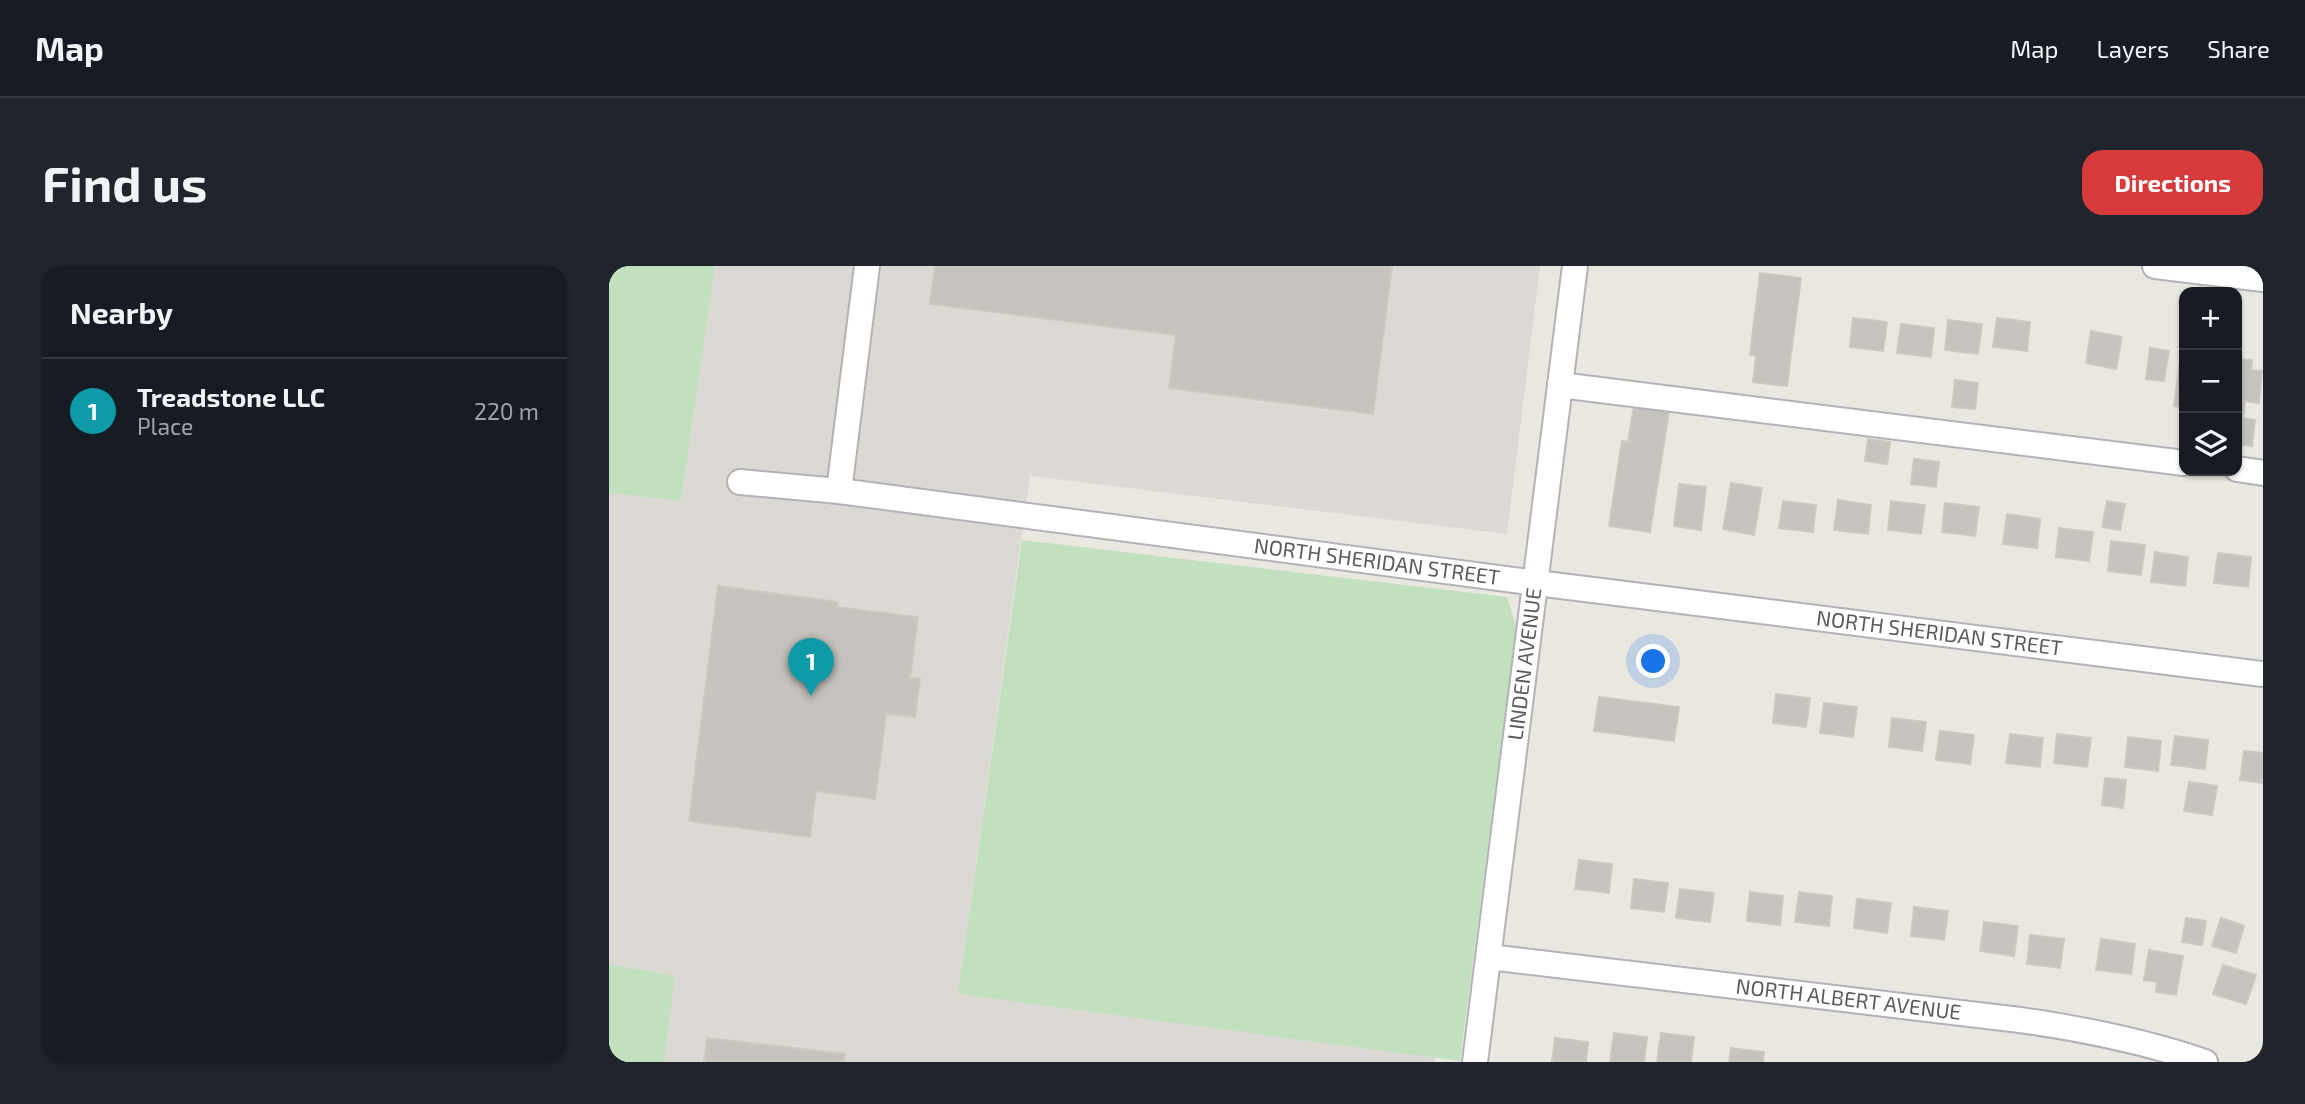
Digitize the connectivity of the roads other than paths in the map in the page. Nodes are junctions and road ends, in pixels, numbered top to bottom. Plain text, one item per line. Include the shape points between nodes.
1 (867, 266) edge
2 (1575, 266) edge
3 (2155, 266) edge
4 (2263, 279) edge
5 (1560, 386) junction
6 (2179, 462) edge
7 (2242, 470) edge
8 (2263, 473) edge
9 (740, 482) dead end
10 (839, 491) junction
11 (1537, 583) junction
12 (2263, 674) edge
13 (1489, 957) junction
14 (1475, 1062) edge
15 (2205, 1062) edge

1 - 10 street
2 - 5 street, LINDEN AVENUE
3 - 4 street
5 - 6 street
5 - 11 street, LINDEN AVENUE
7 - 8 street
9 - 10 street, NORTH SHERIDAN STREET
10 - 11 street, NORTH SHERIDAN STREET
11 - 12 street, NORTH SHERIDAN STREET
11 - 13 street, LINDEN AVENUE
13 - 14 street, LINDEN AVENUE
13 - 15 street, NORTH ALBERT AVENUE via 2020,1020 2094,1031

